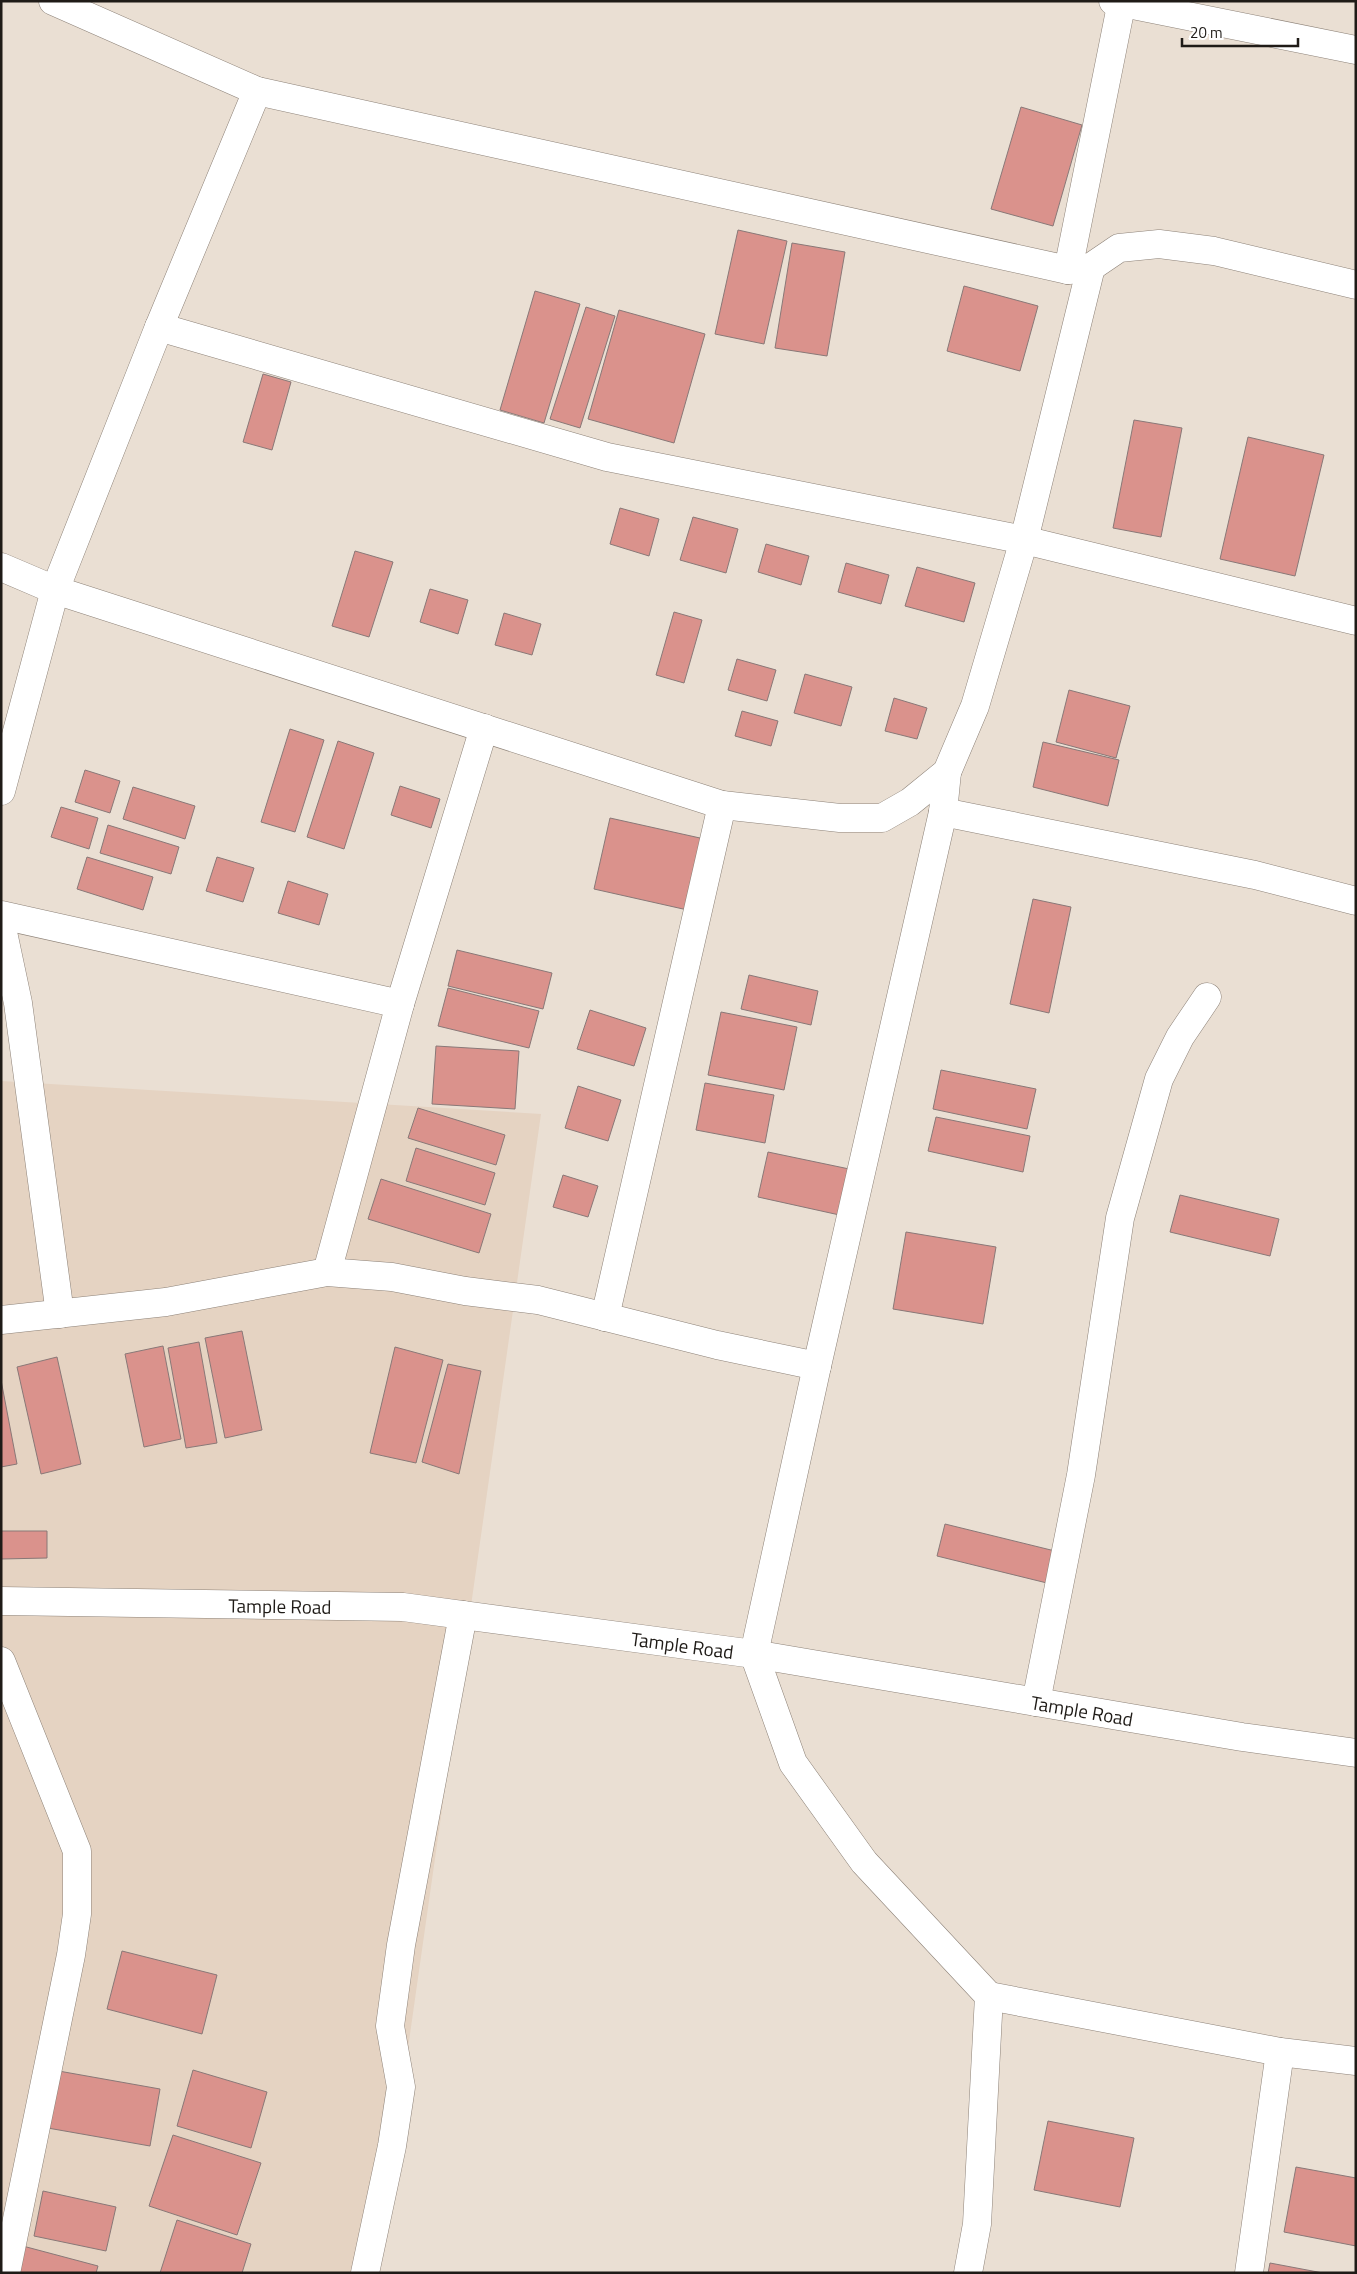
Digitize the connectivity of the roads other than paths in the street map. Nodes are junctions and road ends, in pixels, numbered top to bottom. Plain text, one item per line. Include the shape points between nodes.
1 (53, 1) edge
2 (1119, 2) edge
3 (1356, 50) edge
4 (257, 91) junction
5 (1080, 268) junction
6 (1356, 285) edge
7 (159, 327) junction
8 (1024, 540) junction
9 (1, 567) edge
10 (55, 590) junction
11 (1356, 621) edge
12 (484, 728) junction
13 (947, 772) junction
14 (1, 791) edge
15 (722, 805) junction
16 (943, 812) junction
17 (1356, 901) edge
18 (1, 915) edge
19 (1, 923) edge
20 (1207, 997) dead end
21 (400, 1004) junction
22 (327, 1272) junction
23 (60, 1314) junction
24 (605, 1317) junction
25 (1, 1320) edge
26 (817, 1366) junction
27 (1, 1601) edge
28 (463, 1615) junction
29 (754, 1654) junction
30 (1, 1661) edge
31 (1036, 1702) junction
32 (1356, 1753) edge
33 (989, 1996) junction
34 (1280, 2052) junction
35 (1356, 2061) edge
36 (6, 2273) edge
37 (365, 2273) edge
38 (968, 2273) edge
39 (1249, 2273) edge

1 - 4 street
2 - 3 street
2 - 5 street
4 - 5 street
4 - 7 street
5 - 6 street via 1119,248 1159,244 1214,251
5 - 8 street
7 - 8 street via 607,457
7 - 10 street
8 - 11 street
8 - 13 street via 975,706
9 - 10 street
10 - 12 street
10 - 14 street
12 - 15 street
12 - 21 street
13 - 15 street via 910,802 882,818 840,818
13 - 16 street
15 - 24 street
16 - 17 street via 1255,875
16 - 26 street
18 - 21 street
19 - 23 street via 18,1003
20 - 31 street via 1180,1037 1159,1078 1120,1218 1081,1475
21 - 22 street
22 - 23 street via 166,1302
22 - 24 street via 392,1277 538,1300
23 - 25 street
24 - 26 street
26 - 29 street
27 - 28 street, Tample Road via 403,1607
28 - 29 street, Tample Road
28 - 37 street via 401,1945 390,2026 401,2088
29 - 31 street, Tample Road
29 - 33 street via 793,1763 864,1862
30 - 36 street via 77,1851 76,1914 71,1955
31 - 32 street, Tample Road
33 - 34 street
33 - 38 street via 977,2224
34 - 35 street
34 - 39 street

